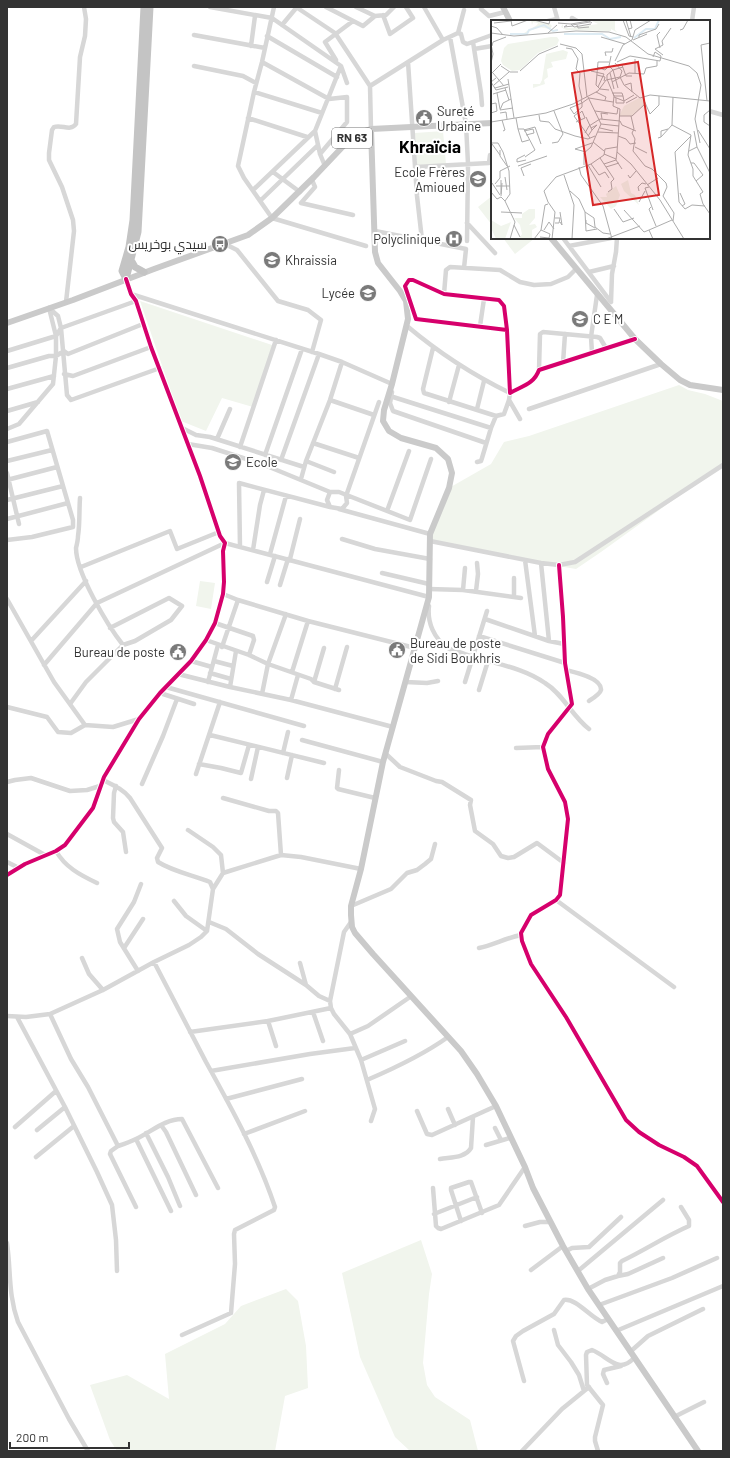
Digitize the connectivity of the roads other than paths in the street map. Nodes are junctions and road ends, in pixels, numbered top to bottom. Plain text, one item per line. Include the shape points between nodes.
1 (84, 7) edge
2 (144, 7) edge
3 (150, 7) edge
4 (210, 7) edge
5 (274, 7) edge
6 (297, 7) edge
7 (326, 7) edge
8 (356, 7) edge
9 (394, 7) edge
10 (406, 7) edge
11 (424, 7) edge
12 (554, 7) edge
13 (694, 7) edge
14 (481, 9) dead end
15 (504, 9) edge
16 (464, 10) dead end
17 (383, 15) junction
18 (255, 16) junction
19 (375, 16) junction
20 (272, 18) junction
21 (572, 18) dead end
22 (510, 20) edge
23 (558, 20) edge
24 (575, 20) edge
25 (692, 20) edge
26 (353, 21) junction
27 (282, 25) junction
28 (335, 33) junction
29 (458, 33) junction
30 (194, 35) dead end
31 (491, 35) edge
32 (267, 36) junction
33 (450, 37) junction
34 (443, 40) junction
35 (473, 42) junction
36 (251, 46) junction
37 (491, 46) edge
38 (265, 48) junction
39 (474, 50) junction
40 (262, 62) junction
41 (408, 62) junction
42 (194, 66) dead end
43 (341, 66) junction
44 (337, 77) junction
45 (256, 82) junction
46 (347, 83) dead end
47 (370, 86) junction
48 (254, 92) junction
49 (329, 99) junction
50 (482, 105) dead end
51 (710, 111) edge
52 (322, 113) junction
53 (723, 115) edge
54 (248, 118) junction
55 (491, 123) edge
56 (466, 124) junction
57 (413, 127) junction
58 (371, 129) junction
59 (315, 130) junction
60 (308, 137) junction
61 (318, 145) junction
62 (320, 154) junction
63 (491, 154) edge
64 (468, 164) junction
65 (325, 166) junction
66 (416, 167) junction
67 (273, 172) junction
68 (283, 180) junction
69 (312, 180) junction
70 (253, 190) junction
71 (300, 192) junction
72 (260, 201) junction
73 (353, 215) dead end
74 (272, 218) junction
75 (467, 223) junction
76 (375, 231) junction
77 (552, 239) edge
78 (564, 239) edge
79 (606, 239) edge
80 (617, 239) edge
81 (422, 240) junction
82 (467, 241) dead end
83 (225, 244) junction
84 (366, 246) dead end
85 (569, 246) junction
86 (495, 253) dead end
87 (131, 260) junction
88 (614, 266) junction
89 (464, 268) junction
90 (576, 270) junction
91 (144, 272) junction
92 (589, 272) junction
93 (126, 279) junction
94 (131, 294) junction
95 (444, 294) junction
96 (597, 295) junction
97 (484, 298) junction
98 (136, 301) junction
99 (66, 302) junction
100 (611, 302) junction
101 (49, 308) junction
102 (611, 311) junction
103 (408, 319) junction
104 (416, 319) junction
105 (7, 323) edge
106 (143, 324) junction
107 (407, 326) junction
108 (480, 326) junction
109 (61, 328) junction
110 (507, 330) junction
111 (565, 334) junction
112 (56, 336) junction
113 (592, 337) junction
114 (635, 339) junction
115 (276, 340) junction
116 (151, 347) junction
117 (433, 348) junction
118 (606, 348) junction
119 (302, 349) junction
120 (7, 350) edge
121 (64, 351) junction
122 (312, 352) junction
123 (592, 353) junction
124 (319, 354) junction
125 (56, 356) junction
126 (342, 362) junction
127 (563, 363) junction
128 (459, 364) junction
129 (661, 364) junction
130 (7, 368) edge
131 (160, 368) junction
132 (539, 370) junction
133 (64, 374) junction
134 (54, 376) junction
135 (393, 381) junction
136 (484, 381) junction
137 (7, 390) edge
138 (723, 390) edge
139 (510, 393) junction
140 (390, 396) junction
141 (330, 400) junction
142 (510, 400) junction
143 (38, 402) junction
144 (379, 402) dead end
145 (449, 402) junction
146 (230, 409) dead end
147 (477, 409) junction
148 (529, 409) dead end
149 (7, 412) edge
150 (374, 415) junction
151 (496, 416) junction
152 (520, 419) dead end
153 (182, 428) junction
154 (491, 428) junction
155 (7, 429) edge
156 (217, 440) junction
157 (7, 442) edge
158 (313, 443) junction
159 (486, 443) junction
160 (188, 444) junction
161 (240, 447) junction
162 (52, 450) junction
163 (409, 451) dead end
164 (265, 455) junction
165 (360, 458) junction
166 (431, 459) dead end
167 (281, 460) junction
168 (7, 461) edge
169 (306, 461) junction
170 (477, 462) dead end
171 (723, 466) edge
172 (57, 467) junction
173 (304, 467) junction
174 (334, 472) dead end
175 (7, 473) edge
176 (300, 479) junction
177 (8, 480) edge
178 (63, 486) junction
179 (264, 490) junction
180 (330, 492) junction
181 (286, 496) junction
182 (346, 496) junction
183 (13, 498) junction
184 (80, 498) dead end
185 (7, 500) edge
186 (68, 503) junction
187 (330, 507) junction
188 (387, 511) junction
189 (18, 516) junction
190 (7, 519) edge
191 (300, 519) dead end
192 (20, 524) dead end
193 (218, 532) junction
194 (430, 537) junction
195 (342, 539) dead end
196 (7, 540) edge
197 (226, 543) junction
198 (240, 547) junction
199 (253, 550) junction
200 (272, 555) junction
201 (430, 558) junction
202 (289, 559) junction
203 (525, 560) junction
204 (477, 563) dead end
205 (541, 563) junction
206 (559, 565) junction
207 (81, 567) junction
208 (465, 568) dead end
209 (382, 573) dead end
210 (514, 578) dead end
211 (86, 581) junction
212 (267, 582) dead end
213 (280, 585) dead end
214 (429, 586) junction
215 (463, 590) junction
216 (476, 591) junction
217 (223, 594) junction
218 (430, 597) junction
219 (514, 597) junction
220 (521, 598) dead end
221 (7, 599) edge
222 (238, 600) junction
223 (97, 603) junction
224 (487, 611) dead end
225 (286, 614) junction
226 (485, 619) junction
227 (308, 621) junction
228 (214, 623) junction
229 (110, 628) junction
230 (229, 628) junction
231 (479, 636) junction
232 (535, 636) junction
233 (206, 640) junction
234 (31, 641) junction
235 (549, 641) junction
236 (564, 644) junction
237 (123, 645) junction
238 (220, 646) junction
239 (346, 647) dead end
240 (324, 648) dead end
241 (415, 648) junction
242 (236, 651) junction
243 (249, 655) junction
244 (474, 657) junction
245 (191, 661) junction
246 (214, 661) junction
247 (488, 661) junction
248 (565, 663) junction
249 (268, 664) junction
250 (44, 665) junction
251 (233, 666) junction
252 (212, 667) junction
253 (566, 670) junction
254 (292, 672) junction
255 (210, 673) junction
256 (178, 674) junction
257 (298, 675) junction
258 (231, 679) junction
259 (438, 681) dead end
260 (208, 682) junction
261 (314, 682) junction
262 (406, 682) junction
263 (465, 682) dead end
264 (166, 687) junction
265 (230, 687) junction
266 (479, 690) dead end
267 (160, 693) junction
268 (262, 694) junction
269 (177, 698) junction
270 (291, 700) junction
271 (589, 701) dead end
272 (220, 702) junction
273 (70, 704) junction
274 (194, 704) dead end
275 (7, 707) edge
276 (570, 708) junction
277 (139, 719) junction
278 (85, 725) junction
279 (304, 726) dead end
280 (393, 727) junction
281 (589, 729) dead end
282 (288, 732) dead end
283 (210, 735) junction
284 (302, 740) dead end
285 (249, 745) junction
286 (258, 747) junction
287 (543, 747) junction
288 (516, 748) dead end
289 (283, 753) junction
290 (386, 754) junction
291 (292, 755) junction
292 (383, 762) junction
293 (324, 763) dead end
294 (199, 764) junction
295 (339, 770) dead end
296 (196, 774) dead end
297 (287, 778) dead end
298 (251, 779) dead end
299 (103, 780) junction
300 (7, 782) edge
301 (142, 784) dead end
302 (100, 786) junction
303 (116, 786) junction
304 (223, 798) dead end
305 (375, 798) junction
306 (188, 830) dead end
307 (7, 834) edge
308 (435, 844) dead end
309 (56, 851) junction
310 (126, 852) dead end
311 (45, 855) junction
312 (280, 855) junction
313 (7, 862) edge
314 (564, 862) junction
315 (19, 868) junction
316 (361, 869) junction
317 (223, 873) junction
318 (7, 875) edge
319 (97, 883) dead end
320 (141, 884) dead end
321 (213, 889) junction
322 (556, 900) junction
323 (174, 901) dead end
324 (351, 906) junction
325 (143, 919) dead end
326 (209, 922) junction
327 (351, 922) junction
328 (207, 930) junction
329 (521, 935) junction
330 (124, 948) junction
331 (479, 948) dead end
332 (82, 958) dead end
333 (154, 962) junction
334 (300, 962) dead end
335 (138, 971) junction
336 (306, 985) junction
337 (674, 987) dead end
338 (103, 990) junction
339 (410, 997) junction
340 (330, 1001) junction
341 (331, 1008) junction
342 (313, 1012) junction
343 (50, 1014) junction
344 (7, 1016) edge
345 (17, 1016) junction
346 (268, 1021) junction
347 (190, 1032) junction
348 (350, 1034) junction
349 (448, 1037) junction
350 (323, 1041) dead end
351 (405, 1041) dead end
352 (276, 1046) dead end
353 (355, 1048) junction
354 (361, 1060) junction
355 (211, 1071) junction
356 (302, 1079) dead end
357 (367, 1080) junction
358 (56, 1091) junction
359 (226, 1099) junction
360 (496, 1106) junction
361 (65, 1107) junction
362 (448, 1109) dead end
363 (305, 1111) dead end
364 (418, 1111) dead end
365 (473, 1116) junction
366 (371, 1121) dead end
367 (161, 1125) junction
368 (455, 1125) junction
369 (15, 1126) dead end
370 (74, 1126) junction
371 (495, 1128) dead end
372 (37, 1130) dead end
373 (146, 1133) junction
374 (244, 1134) junction
375 (510, 1138) junction
376 (136, 1139) junction
377 (501, 1140) junction
378 (486, 1145) dead end
379 (118, 1146) junction
380 (36, 1157) dead end
381 (440, 1159) dead end
382 (525, 1166) junction
383 (218, 1188) dead end
384 (433, 1188) dead end
385 (196, 1195) dead end
386 (477, 1197) junction
387 (663, 1200) dead end
388 (723, 1202) edge
389 (180, 1206) dead end
390 (456, 1206) junction
391 (136, 1207) dead end
392 (681, 1207) dead end
393 (171, 1211) dead end
394 (482, 1213) junction
395 (434, 1214) junction
396 (621, 1217) dead end
397 (461, 1221) junction
398 (550, 1222) junction
399 (525, 1226) dead end
400 (7, 1243) edge
401 (564, 1248) junction
402 (664, 1258) dead end
403 (717, 1258) dead end
404 (531, 1270) dead end
405 (118, 1271) dead end
406 (578, 1271) junction
407 (618, 1276) junction
408 (723, 1286) edge
409 (588, 1289) junction
410 (599, 1305) junction
411 (703, 1309) dead end
412 (608, 1319) junction
413 (554, 1330) dead end
414 (616, 1332) junction
415 (182, 1335) dead end
416 (632, 1355) junction
417 (625, 1365) junction
418 (524, 1380) dead end
419 (607, 1383) dead end
420 (589, 1387) junction
421 (584, 1391) junction
422 (704, 1402) dead end
423 (674, 1417) junction
424 (88, 1451) edge
425 (522, 1451) edge
426 (598, 1451) edge
427 (698, 1451) edge

1 - 99 street via 85,36 80,57 76,124 70,128 54,127 49,153 49,160 58,178 74,231
2 - 93 highway via 133,220 122,271
3 - 87 highway via 138,219
4 - 18 street
5 - 20 street
6 - 27 street
6 - 28 street
7 - 26 street
8 - 19 street
9 - 17 street
10 - 17 street via 413,18 390,34
11 - 34 street
12 - 23 street
13 - 25 street
14 - 15 street via 490,16
15 - 22 main road
16 - 29 street
17 - 19 street
18 - 20 street
18 - 36 street
19 - 26 street via 363,26
20 - 27 street
20 - 32 street
21 - 24 street
26 - 28 street
27 - 43 street
28 - 43 street via 325,42
28 - 47 street
29 - 33 street
29 - 35 street via 465,43
30 - 36 street
31 - 35 street
32 - 38 street
32 - 44 street
33 - 34 street
33 - 56 street
34 - 41 street
35 - 39 street
36 - 38 street
37 - 39 street
38 - 40 street
39 - 50 street
40 - 45 street
40 - 49 street
41 - 47 street
41 - 57 street
42 - 45 street via 243,76
43 - 44 street
43 - 46 street
44 - 49 street
45 - 48 street
47 - 58 street
48 - 52 street
48 - 54 street
49 - 52 street
49 - 62 street via 347,97 347,122
51 - 53 street
52 - 59 street
54 - 60 street
54 - 70 street via 238,166
55 - 56 main road, RN 63
56 - 57 main road, RN 63
56 - 64 street
57 - 58 main road, RN 63
57 - 66 street
58 - 65 main road, RN 63 via 350,139
58 - 76 main road
59 - 60 street
59 - 61 street
60 - 67 street
61 - 62 street
61 - 68 street
62 - 65 street
63 - 64 street via 490,163
64 - 66 street
64 - 75 street
65 - 69 main road, RN 63
66 - 81 street
67 - 68 street
67 - 70 street
68 - 71 street
68 - 72 street
69 - 71 main road, RN 63
69 - 73 street via 315,187 301,203
70 - 72 street
71 - 74 main road, RN 63
72 - 74 street
74 - 83 main road, RN 63 via 248,235
74 - 84 street
75 - 82 street
75 - 86 street
76 - 81 street
76 - 103 main road via 378,263 406,301
77 - 90 main road
78 - 85 street
79 - 85 street
80 - 88 street
81 - 89 street via 466,249
83 - 91 main road, RN 63
83 - 122 street via 237,250 278,301 308,310 322,320
85 - 92 street
87 - 91 highway
87 - 93 highway
88 - 92 street
88 - 100 street
89 - 90 street via 500,270 520,282 534,285 551,284 568,277
89 - 95 street via 447,268
90 - 96 main road
91 - 93 main road, RN 63
92 - 100 street
93 - 94 street
93 - 99 main road, RN 63
94 - 98 street
94 - 115 street
95 - 97 street
95 - 104 street via 409,280 405,286
96 - 102 main road
96 - 113 street
97 - 108 street
97 - 110 street via 496,299 502,303
98 - 106 street
98 - 109 street
99 - 101 main road, RN 63
100 - 102 street
101 - 105 main road, RN 63
101 - 109 street via 58,316
101 - 112 street
102 - 114 main road
103 - 104 street
103 - 107 main road
104 - 108 street
106 - 116 street
106 - 121 street via 68,354
107 - 117 street
107 - 135 main road
108 - 110 street
109 - 112 street
109 - 121 street
110 - 139 street
111 - 113 street
111 - 127 street
111 - 132 street via 541,333
112 - 120 street
112 - 125 street
113 - 118 street via 600,338
113 - 123 street
114 - 118 street
114 - 129 main road
115 - 119 street
115 - 161 street
116 - 131 street
116 - 133 street via 73,376
117 - 128 street
117 - 145 street via 423,391
118 - 123 street
119 - 122 street
119 - 164 street
121 - 125 street
121 - 133 street
122 - 124 street
123 - 127 street
124 - 126 street
124 - 167 street
125 - 130 street
125 - 134 street
126 - 135 street
126 - 141 street
127 - 132 street
128 - 136 street
128 - 145 street
129 - 138 main road via 690,385
129 - 148 street
131 - 133 street via 71,400 67,395
131 - 153 street
132 - 139 street via 535,379
134 - 137 street
134 - 143 street via 54,384
135 - 140 main road
136 - 139 street
136 - 147 street
139 - 142 street
140 - 154 street
140 - 159 street via 393,411
140 - 194 main road via 384,410 383,421 389,431 401,438 436,448 448,459 452,473 449,488
141 - 150 street
141 - 158 street
142 - 151 street via 504,414
142 - 152 street
143 - 149 street
143 - 155 street via 19,424
144 - 150 street
145 - 147 street
146 - 156 street
147 - 151 street
150 - 165 street
151 - 154 street
153 - 156 street via 196,435
153 - 160 street
154 - 159 street
156 - 161 street
157 - 162 street via 47,431
158 - 165 street
158 - 169 street
159 - 170 street via 481,461
160 - 176 street via 212,448
160 - 193 street
161 - 164 street
162 - 168 street
162 - 172 street
163 - 188 street
164 - 167 street
165 - 182 street
166 - 188 street via 410,520
167 - 173 street
169 - 173 street
169 - 174 street
171 - 206 street via 575,562
172 - 177 street
172 - 178 street
173 - 176 street
175 - 177 street
176 - 180 street
177 - 183 street
178 - 183 street
178 - 186 street
179 - 181 street
179 - 198 street via 239,483
179 - 199 street
180 - 182 street via 339,492
180 - 187 street via 327,500
181 - 187 street
181 - 200 street
182 - 187 street via 347,503 342,509
182 - 188 street
183 - 185 street
183 - 189 street
184 - 207 street via 76,549
186 - 189 street
186 - 196 street via 73,527
187 - 194 street
189 - 190 street
189 - 192 street
191 - 202 street
193 - 197 street
193 - 207 street via 176,549 170,531
194 - 201 main road
194 - 203 street
195 - 201 street
197 - 198 street
197 - 217 street via 223,551
197 - 223 street
198 - 199 street
199 - 200 street
200 - 202 street
200 - 212 street
201 - 214 main road
202 - 213 street
202 - 218 street
203 - 205 street
203 - 232 street
204 - 216 street
205 - 206 street
205 - 235 street
206 - 236 street
207 - 211 street
208 - 215 street
209 - 214 street
210 - 219 street
211 - 223 street
211 - 234 street
214 - 215 street
214 - 218 main road
215 - 216 street
216 - 219 street
217 - 222 street
217 - 228 street
218 - 241 main road
218 - 244 street via 430,626 438,638 448,648
219 - 220 street
221 - 234 street
222 - 225 street
222 - 230 street
223 - 229 street
223 - 250 street
224 - 226 street
225 - 227 street
225 - 249 street
226 - 231 street
226 - 232 street
227 - 241 street
227 - 254 street
228 - 230 street
228 - 233 street
229 - 237 street
229 - 237 street via 169,598 182,606 171,620
230 - 238 street
230 - 243 street via 253,636
231 - 244 street
231 - 248 street
232 - 235 street
233 - 238 street
233 - 245 street
234 - 250 street
235 - 236 street
236 - 248 street
237 - 273 street via 86,682
238 - 242 street
238 - 246 street
239 - 261 street via 337,690
240 - 261 street
241 - 262 main road
242 - 243 street
242 - 251 street
243 - 249 street
244 - 247 street
244 - 263 street
245 - 252 street
245 - 256 street
246 - 251 street
246 - 252 street
247 - 266 street
247 - 276 street via 530,673 547,684
248 - 253 street
249 - 254 street
249 - 268 street
250 - 273 street
251 - 258 street
252 - 255 street
253 - 271 street via 582,674 599,685 600,692
253 - 276 street via 572,704
254 - 257 street
255 - 258 street
255 - 260 street
256 - 260 street
256 - 264 street
257 - 261 street
257 - 270 street
258 - 265 street
259 - 262 street
260 - 265 street
262 - 280 main road
264 - 267 street
264 - 272 street
265 - 268 street
267 - 269 street
267 - 277 street
268 - 270 street
269 - 274 street
269 - 301 street
270 - 280 street
272 - 279 street
272 - 283 street
273 - 278 street
275 - 278 street via 47,717 58,732 71,733
276 - 281 street
276 - 287 street via 548,734
277 - 278 street via 113,727
277 - 299 street
280 - 290 main road
282 - 289 street
283 - 285 street
283 - 294 street
284 - 292 street
285 - 286 street
285 - 294 street via 241,773
286 - 289 street
286 - 298 street
287 - 288 street
287 - 314 street via 548,769 565,802 568,820
289 - 291 street
290 - 292 main road
290 - 314 street via 400,767 442,782 470,800 475,831 493,844 501,856 514,857 537,843
291 - 293 street
291 - 297 street
292 - 305 main road
294 - 296 street
295 - 305 street via 338,789
299 - 302 street
299 - 303 street
300 - 302 street via 31,778 70,791
302 - 309 street via 93,808 65,845
303 - 310 street via 113,818 123,832
303 - 321 street via 130,798 162,848 158,862 210,882
304 - 312 street via 278,813
305 - 316 main road
306 - 317 street via 221,855
307 - 311 street
308 - 324 street via 431,859 417,870 407,873 391,889
309 - 311 street
309 - 319 street via 61,860 82,876
311 - 315 street
312 - 316 street
312 - 317 street
313 - 315 street
314 - 322 street via 560,895
315 - 318 street
316 - 324 main road
317 - 321 street
320 - 330 street via 134,902 117,929
321 - 326 street
322 - 329 street via 530,915
322 - 337 street
323 - 328 street via 186,916
324 - 327 main road
325 - 330 street
326 - 328 street
326 - 336 street via 226,929 258,954
327 - 339 main road via 355,933
327 - 340 street via 344,932
328 - 333 street via 190,945
329 - 331 street
329 - 388 street via 531,964 626,1120 659,1145 697,1166
330 - 335 street
332 - 338 street via 90,974
333 - 335 street
333 - 347 street
334 - 336 street
335 - 338 street
336 - 340 street
338 - 343 street
339 - 348 street via 368,1026
339 - 349 main road
340 - 341 street
341 - 342 street
341 - 348 street
342 - 346 street
342 - 350 street
343 - 345 street
343 - 379 street
344 - 345 street
345 - 358 street
346 - 347 street
346 - 352 street
347 - 355 street
348 - 353 street
349 - 357 street via 431,1049
349 - 360 main road via 465,1057
351 - 354 street
353 - 354 street
353 - 355 street
354 - 357 street
355 - 359 street
356 - 359 street
357 - 366 street via 375,1109
358 - 361 street
358 - 369 street
359 - 374 street
360 - 365 street
360 - 375 main road
361 - 370 street
361 - 372 street
362 - 368 street
363 - 374 street
364 - 368 street via 429,1135
365 - 368 street
365 - 381 street via 472,1148 469,1152 461,1156
367 - 373 street
367 - 383 street via 182,1119
367 - 385 street
370 - 380 street
370 - 405 street via 112,1205
371 - 377 street
373 - 376 street
373 - 389 street
374 - 415 street via 275,1207 274,1210 235,1230 232,1313
375 - 377 street
375 - 382 main road
376 - 379 street
376 - 393 street
377 - 378 street
379 - 391 street via 110,1154
382 - 394 street via 499,1205
382 - 398 main road
384 - 395 street
386 - 390 street
386 - 390 street via 471,1182 454,1186 450,1190
386 - 394 street
387 - 406 street
390 - 395 street
390 - 397 street
392 - 407 street via 689,1220 689,1226 622,1261
394 - 397 street
395 - 397 street via 436,1226 441,1229
396 - 401 street via 589,1247
398 - 399 street
398 - 401 main road
400 - 424 street via 12,1301 18,1322
401 - 404 street
401 - 406 main road
402 - 407 street
403 - 410 street
406 - 409 main road
407 - 409 street
408 - 414 street
409 - 410 main road
410 - 412 main road
411 - 416 street via 648,1336
412 - 414 main road
412 - 418 street via 602,1322 596,1320 572,1300 564,1300 554,1314 515,1338
413 - 421 street via 558,1345 572,1362
414 - 416 main road
416 - 417 street
416 - 423 main road
417 - 419 street via 604,1370
417 - 420 street via 614,1363 590,1350 586,1355
420 - 421 street
420 - 426 street via 603,1405 595,1437
421 - 425 street
422 - 423 street
423 - 427 main road

